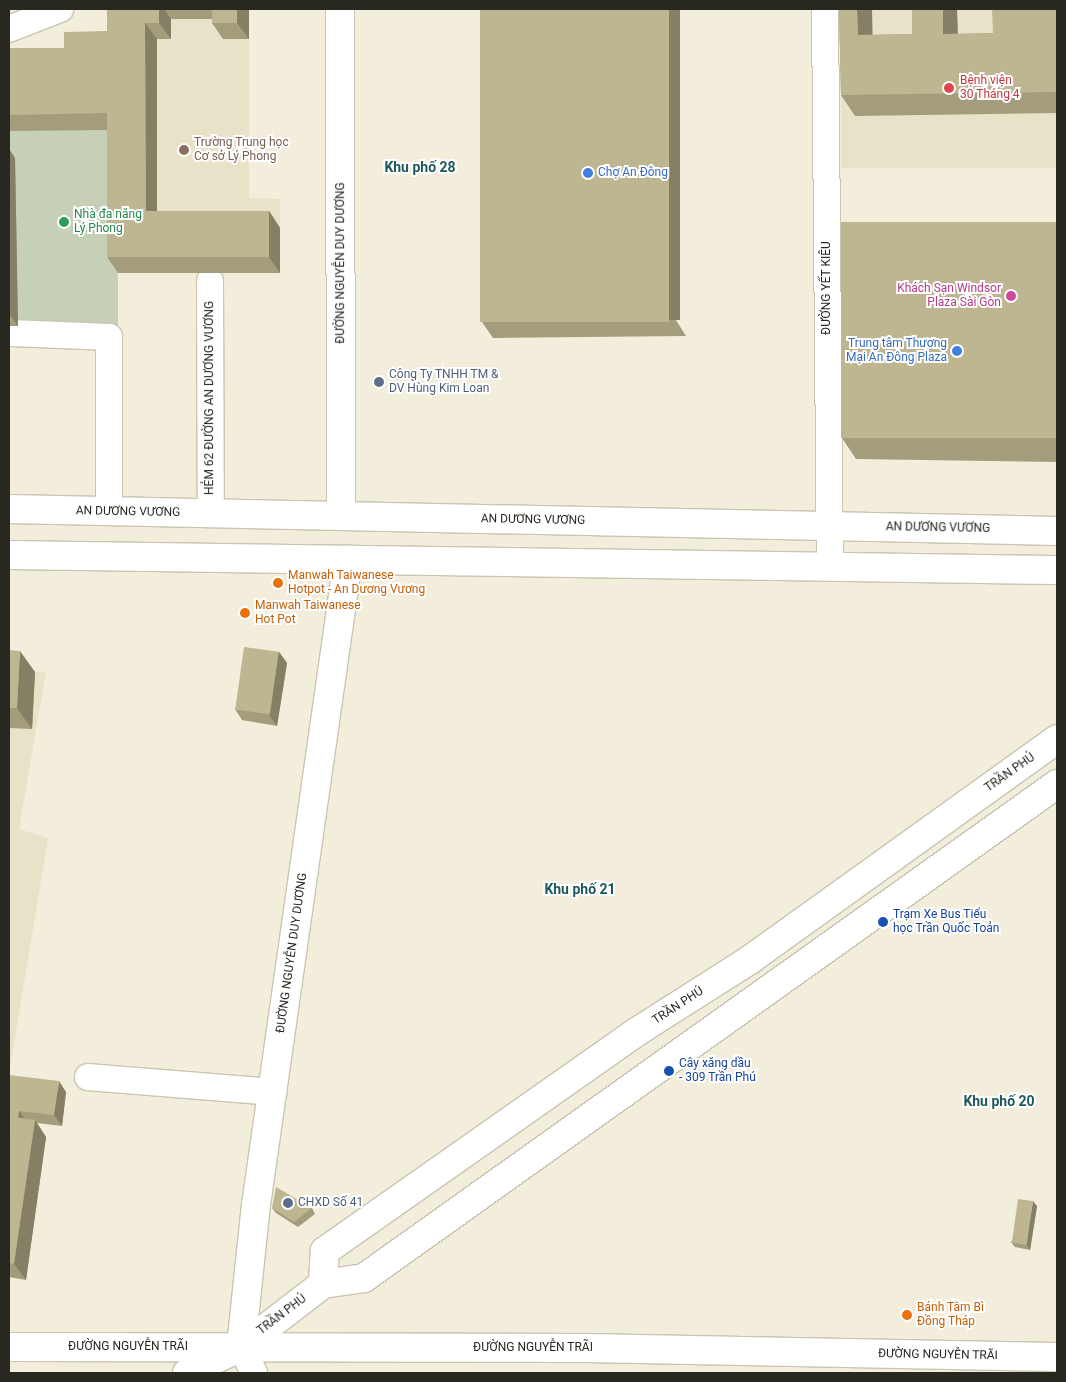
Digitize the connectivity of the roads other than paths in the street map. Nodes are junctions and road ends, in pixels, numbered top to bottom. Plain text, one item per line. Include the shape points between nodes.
1 (60, 9) edge
2 (340, 9) edge
3 (825, 9) edge
4 (9, 29) edge
5 (210, 281) dead end
6 (9, 333) edge
7 (9, 509) edge
8 (109, 511) junction
9 (211, 514) junction
10 (341, 516) junction
11 (829, 526) junction
12 (1002, 530) junction
13 (1057, 531) edge
14 (9, 555) edge
15 (210, 558) junction
16 (348, 560) junction
17 (830, 567) junction
18 (1002, 569) junction
19 (1057, 570) edge
20 (1057, 739) edge
21 (1057, 784) edge
22 (837, 897) junction
23 (858, 924) junction
24 (88, 1077) dead end
25 (273, 1092) junction
26 (323, 1284) junction
27 (9, 1347) edge
28 (241, 1347) junction
29 (1057, 1357) edge
30 (187, 1373) edge
31 (254, 1373) edge

1 - 4 street
2 - 10 main road, ĐƯỜNG NGUYỄN DUY DƯƠNG
3 - 11 street, ĐƯỜNG YẾT KIÊU
5 - 9 street, HẺM 62 ĐƯỜNG AN DƯƠNG VƯƠNG
6 - 8 street via 110,337
7 - 8 main road, AN DƯƠNG VƯƠNG
8 - 9 main road, AN DƯƠNG VƯƠNG
9 - 10 main road, AN DƯƠNG VƯƠNG
9 - 15 main road
10 - 11 main road, AN DƯƠNG VƯƠNG
10 - 16 main road, ĐƯỜNG NGUYỄN DUY DƯƠNG
11 - 12 main road, AN DƯƠNG VƯƠNG
11 - 17 street, ĐƯỜNG YẾT KIÊU
12 - 13 main road, AN DƯƠNG VƯƠNG
12 - 18 main road
14 - 15 main road
15 - 16 main road
16 - 17 main road
16 - 25 main road, ĐƯỜNG NGUYỄN DUY DƯƠNG
17 - 18 main road
18 - 19 main road
20 - 22 main road, TRẦN PHÚ
21 - 23 main road, TRẦN PHÚ
22 - 23 main road
22 - 26 main road, TRẦN PHÚ via 751,959 635,1033 325,1251
23 - 26 main road, TRẦN PHÚ via 364,1278
24 - 25 street
25 - 28 main road, ĐƯỜNG NGUYỄN DUY DƯƠNG
26 - 28 main road, TRẦN PHÚ
27 - 28 main road, ĐƯỜNG NGUYỄN TRÃI
28 - 29 main road, ĐƯỜNG NGUYỄN TRÃI via 586,1348
28 - 30 main road
28 - 31 street

